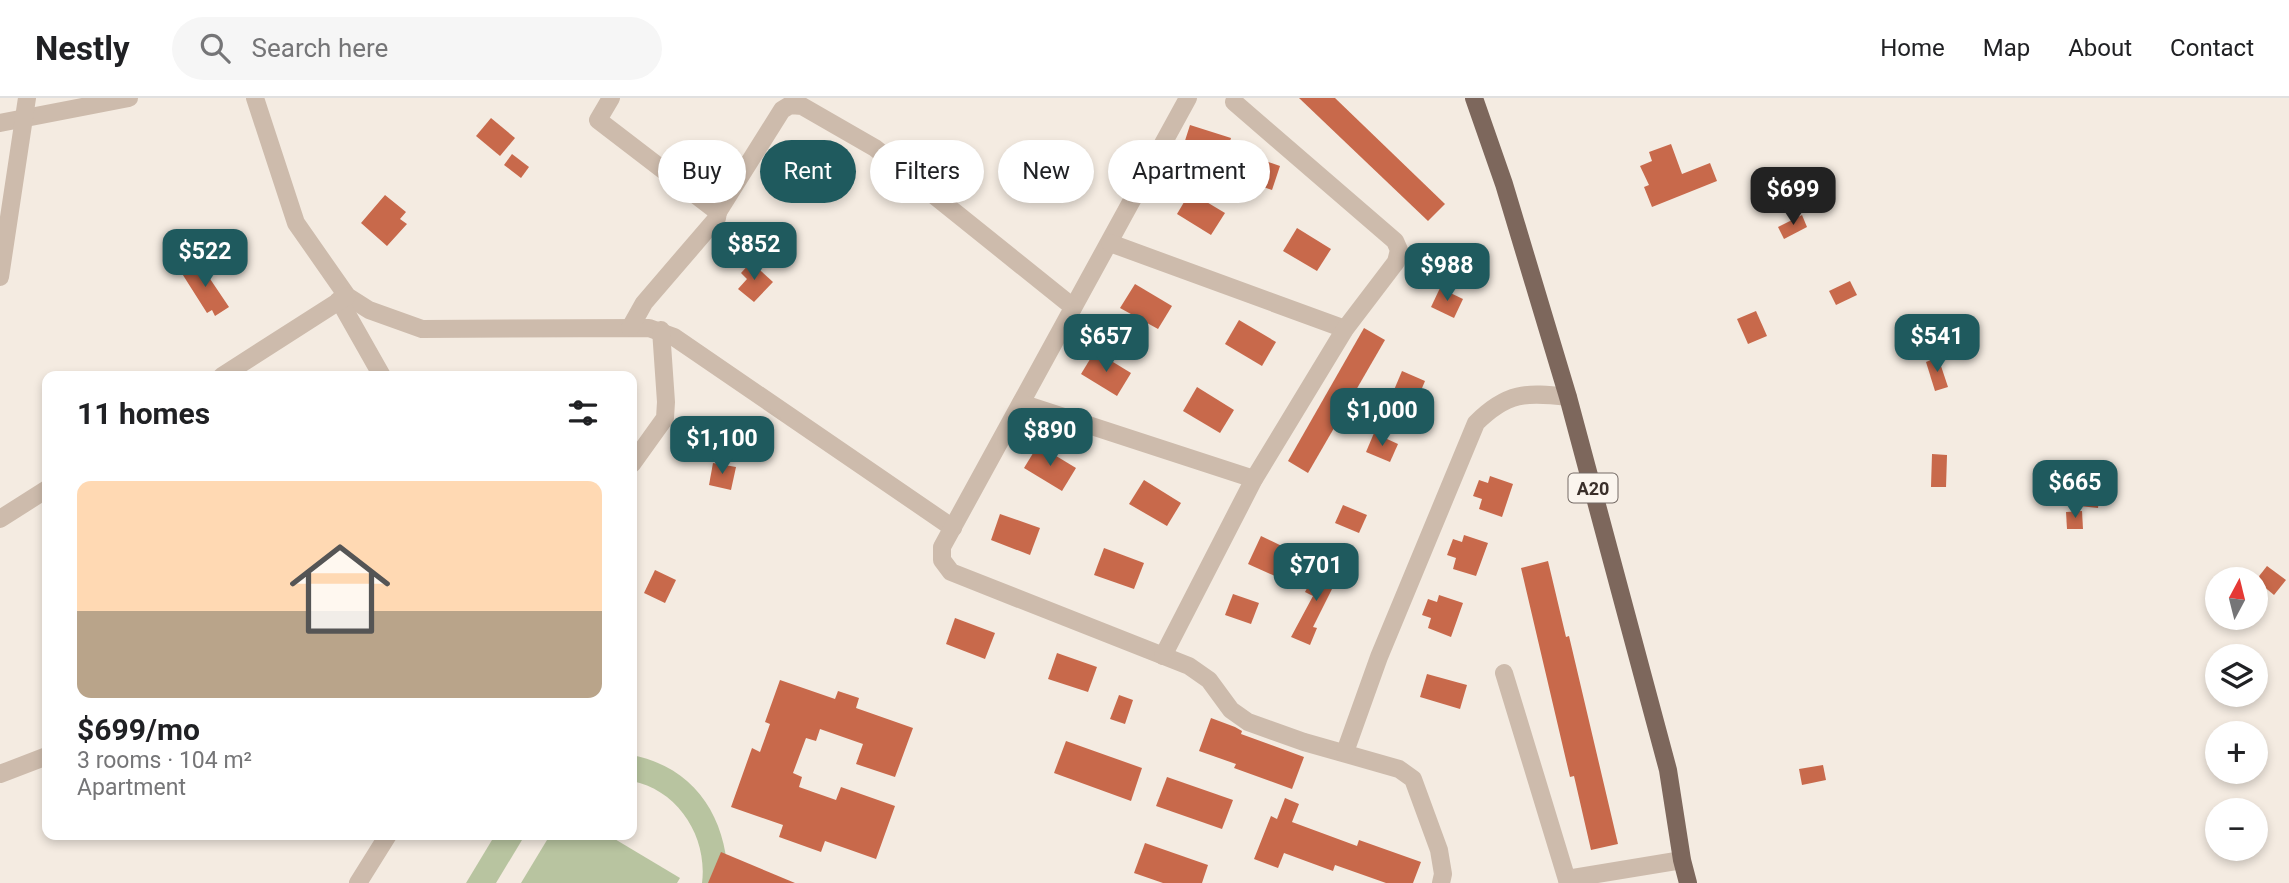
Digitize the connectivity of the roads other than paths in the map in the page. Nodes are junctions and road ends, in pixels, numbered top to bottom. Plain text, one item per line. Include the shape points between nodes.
1 (27, 98) edge
2 (129, 98) edge
3 (255, 98) edge
4 (611, 98) edge
5 (1188, 98) edge
6 (1474, 98) edge
7 (1234, 102) dead end
8 (24, 117) junction
9 (0, 123) edge
10 (718, 212) junction
11 (1110, 243) junction
12 (0, 276) edge
13 (343, 298) junction
14 (1073, 307) junction
15 (630, 328) junction
16 (1345, 329) junction
17 (660, 330) junction
18 (230, 371) edge
19 (380, 371) edge
20 (1568, 397) junction
21 (1021, 402) junction
22 (637, 457) edge
23 (1254, 479) junction
24 (42, 492) edge
25 (0, 519) edge
26 (953, 528) junction
27 (1163, 656) junction
28 (1504, 673) dead end
29 (1345, 752) junction
30 (42, 758) edge
31 (0, 774) edge
32 (385, 840) edge
33 (1682, 860) junction
34 (1568, 881) edge
35 (358, 883) edge
36 (1441, 883) edge
37 (1688, 883) edge

1 - 8 street
2 - 8 street
3 - 13 street via 296,223
4 - 10 street via 598,120
5 - 11 street
6 - 20 main road, A20
7 - 16 street via 1395,241 1399,250 1396,262
8 - 9 street
8 - 12 street
10 - 14 street via 782,110 802,106 875,148
10 - 15 street via 644,303
11 - 14 street
11 - 16 street
13 - 15 street via 422,329
13 - 18 street
13 - 19 street
14 - 21 street
15 - 17 street
16 - 23 street
17 - 22 street via 665,418
17 - 26 street
20 - 29 street via 1515,397 1492,407 1476,423 1379,657
20 - 33 main road, A20 via 1668,770
21 - 23 street
21 - 26 street
23 - 27 street
24 - 25 street
26 - 27 street via 941,553 951,572
27 - 29 street via 1200,672 1231,710 1248,722
28 - 34 street
29 - 36 street via 1399,769 1413,779 1439,850
30 - 31 street
32 - 35 street
33 - 34 street
33 - 37 main road, A20

